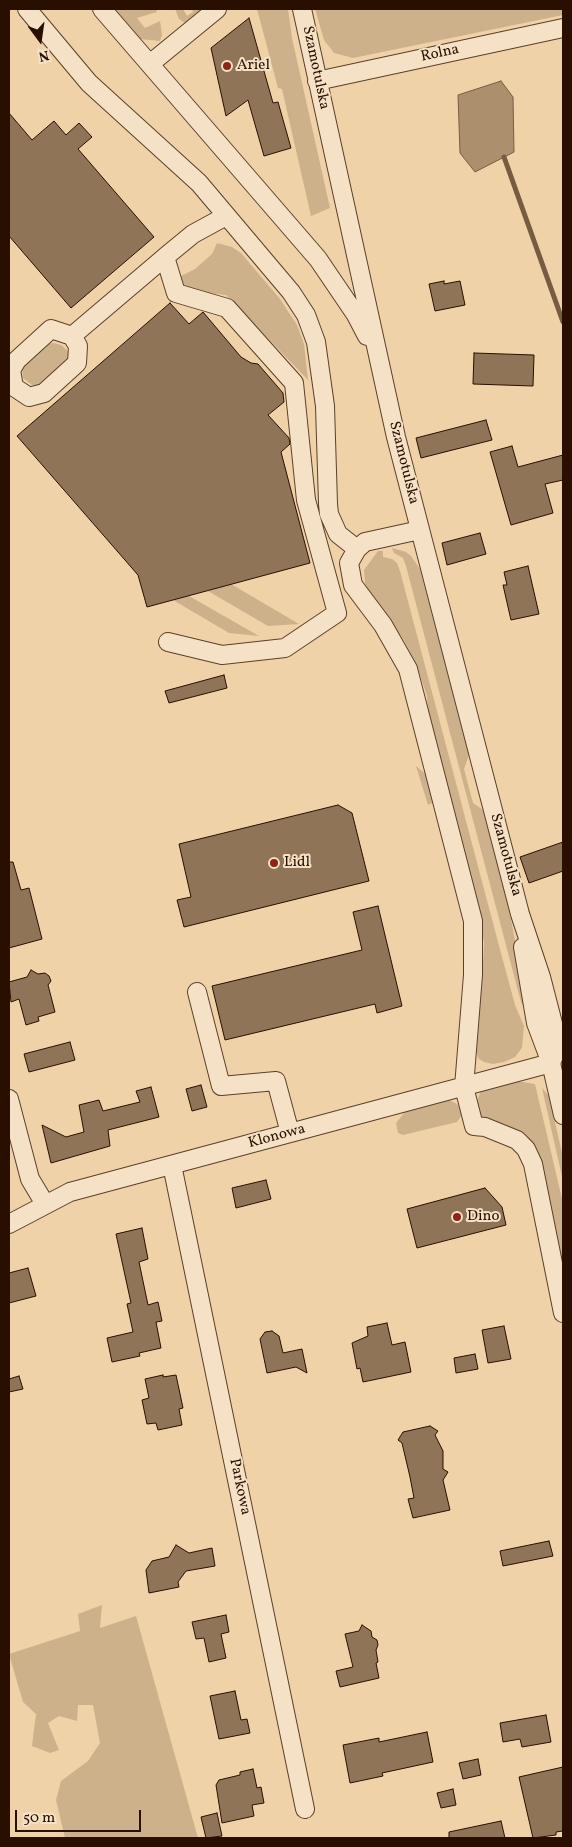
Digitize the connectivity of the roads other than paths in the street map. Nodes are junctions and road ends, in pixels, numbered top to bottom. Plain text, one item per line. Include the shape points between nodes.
1 (27, 9) edge
2 (102, 9) edge
3 (218, 9) edge
4 (302, 9) edge
5 (563, 28) edge
6 (151, 63) junction
7 (318, 80) junction
8 (226, 216) junction
9 (165, 258) junction
10 (72, 336) dead end
11 (382, 374) junction
12 (420, 530) junction
13 (356, 548) junction
14 (168, 642) dead end
15 (198, 992) dead end
16 (550, 1063) junction
17 (464, 1087) junction
18 (9, 1099) edge
19 (563, 1115) edge
20 (290, 1133) junction
21 (172, 1165) junction
22 (45, 1204) junction
23 (9, 1224) edge
24 (563, 1313) edge
25 (305, 1809) dead end

1 - 8 street via 89,83 199,184
2 - 6 street
3 - 6 street
4 - 7 street, Szamotulska
5 - 7 street, Rolna
6 - 11 street via 325,268 356,315
7 - 11 street, Szamotulska
8 - 9 street via 193,234
8 - 13 street via 306,315 316,342 325,406 329,514 338,534
9 - 10 street
9 - 14 street via 176,293 227,308 294,383 306,500 337,614 284,648 222,656
11 - 12 street, Szamotulska
12 - 13 street via 365,542
12 - 16 street, Szamotulska via 520,914 541,977 556,1039 556,1051
13 - 17 street via 349,564 354,585 384,625 408,669 472,921 473,975
15 - 20 street via 222,1086 276,1081
16 - 17 street, Klonowa
16 - 19 street, Szamotulska
17 - 20 street, Klonowa
17 - 24 street via 474,1126 517,1140 533,1164
18 - 22 street via 30,1179
20 - 21 street, Klonowa
21 - 22 street, Klonowa via 70,1192
21 - 25 street, Parkowa
22 - 23 street, Klonowa

